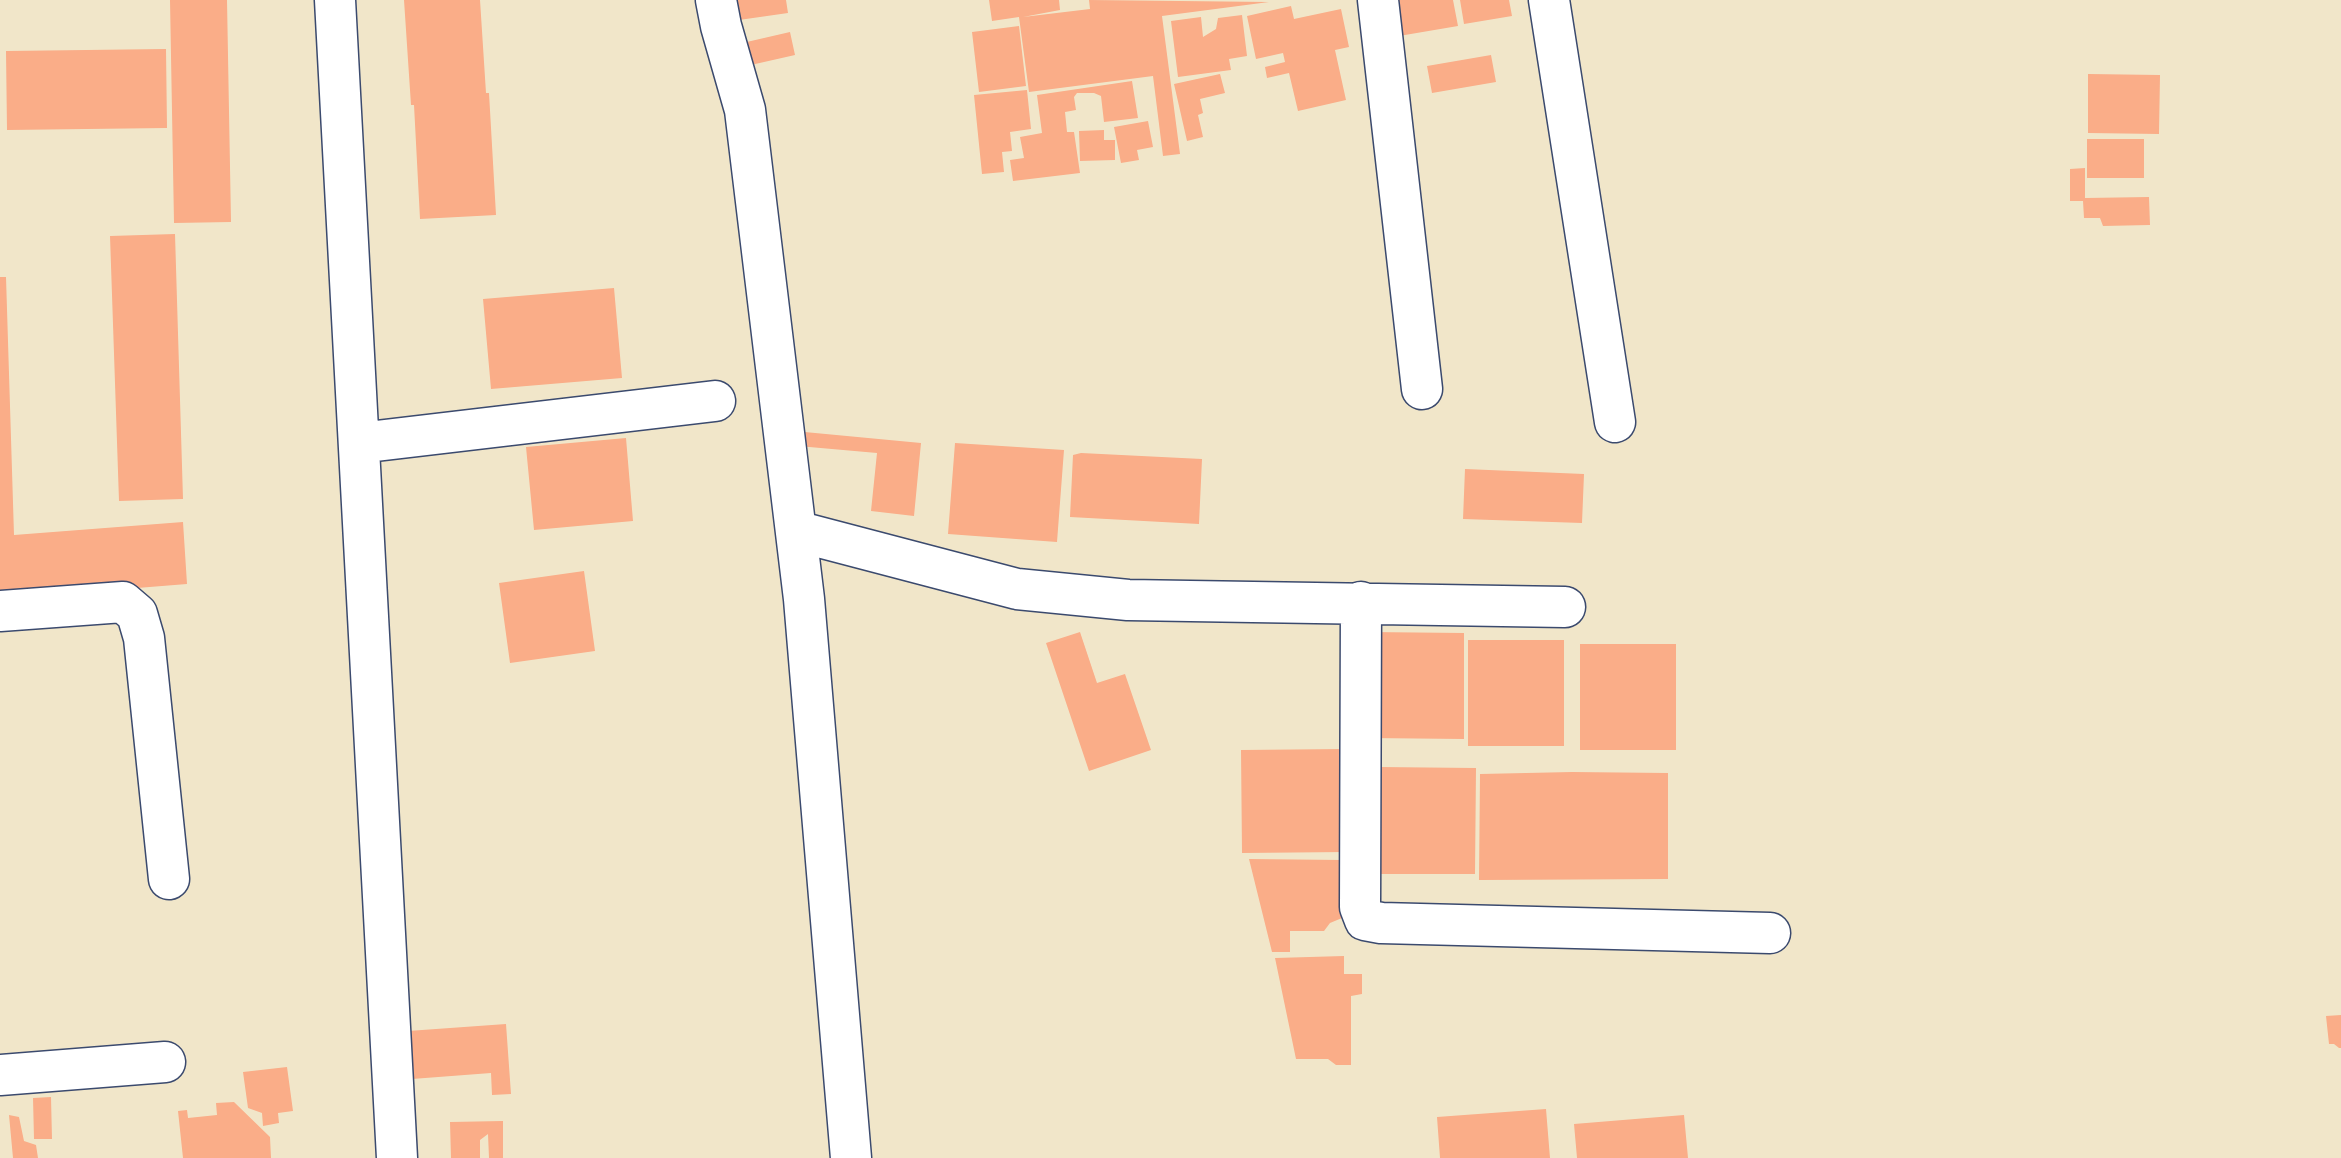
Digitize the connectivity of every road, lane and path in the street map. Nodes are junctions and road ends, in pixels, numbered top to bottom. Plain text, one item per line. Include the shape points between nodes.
1 (335, 0) edge
2 (716, 0) edge
3 (1378, 0) edge
4 (1549, 0) edge
5 (1422, 389) dead end
6 (715, 401) dead end
7 (1615, 422) dead end
8 (359, 443) junction
9 (796, 531) junction
10 (1361, 602) junction
11 (1565, 607) dead end
12 (0, 611) edge
13 (169, 879) dead end
14 (1770, 933) dead end
15 (165, 1062) dead end
16 (0, 1075) edge
17 (397, 1158) edge
18 (851, 1158) edge

1 - 8 street
2 - 9 street via 745,110
3 - 5 street
4 - 7 street
6 - 8 street
8 - 17 street
9 - 10 street via 1017,589 1128,600
9 - 18 street
10 - 11 street
10 - 14 street via 1360,907 1365,920
12 - 13 street via 123,602 137,614 144,638
15 - 16 street

